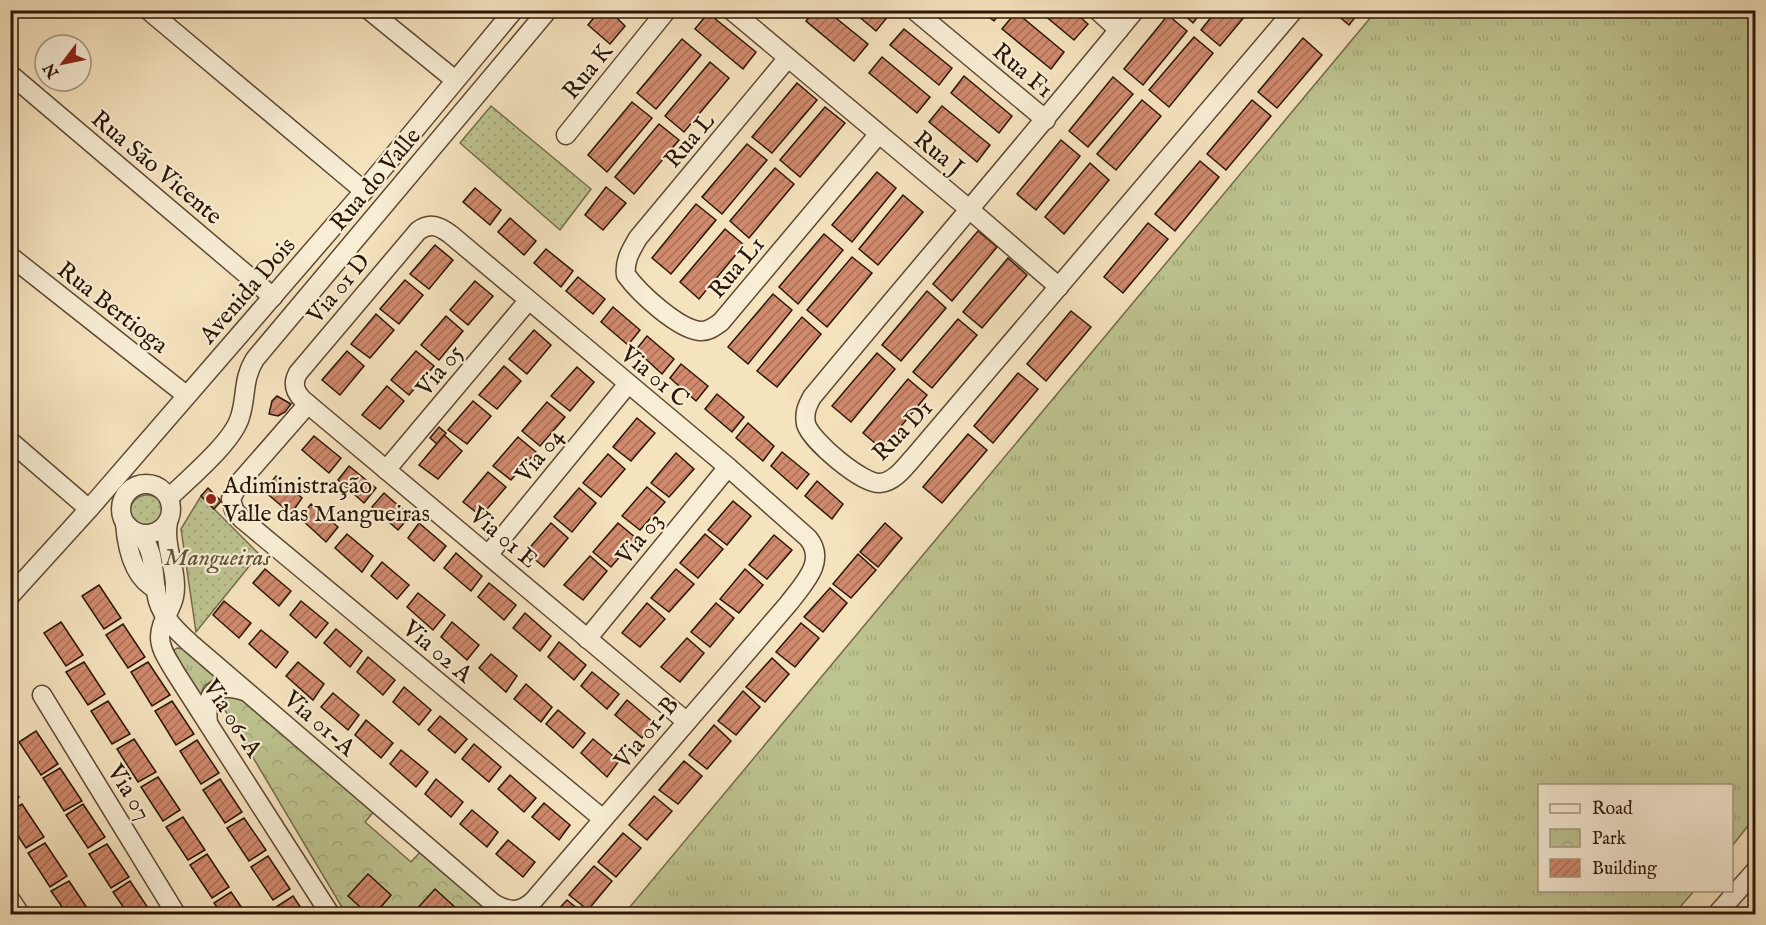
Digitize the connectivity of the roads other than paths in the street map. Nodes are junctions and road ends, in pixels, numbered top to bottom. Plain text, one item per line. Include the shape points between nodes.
1 (148, 10) edge
2 (369, 10) edge
3 (514, 10) edge
4 (548, 10) edge
5 (667, 10) edge
6 (731, 10) edge
7 (914, 10) edge
8 (1097, 10) edge
9 (1135, 10) edge
10 (1294, 10) edge
11 (1119, 30) junction
12 (787, 58) junction
13 (10, 74) edge
14 (455, 80) junction
15 (1046, 120) junction
16 (566, 135) dead end
17 (878, 135) junction
18 (364, 191) junction
19 (969, 209) junction
20 (427, 226) joint
21 (630, 252) joint
22 (10, 256) edge
23 (1059, 287) junction
24 (273, 297) junction
25 (528, 301) junction
26 (628, 384) junction
27 (294, 386) joint
28 (186, 395) junction
29 (308, 404) junction
30 (10, 441) edge
31 (728, 467) junction
32 (386, 470) junction
33 (169, 498) junction
34 (89, 509) junction
35 (168, 522) junction
36 (132, 529) junction
37 (488, 555) junction
38 (802, 586) joint
39 (10, 596) edge
40 (165, 615) junction
41 (587, 639) junction
42 (246, 691) junction
43 (42, 695) dead end
44 (687, 722) junction
45 (208, 724) junction
46 (603, 819) junction
47 (1755, 870) edge
48 (10, 899) edge
49 (525, 908) joint
50 (20, 915) edge
51 (177, 915) edge
52 (330, 915) edge
53 (1717, 915) edge

1 - 18 street
2 - 14 street
3 - 14 street, Avenida Dois
4 - 33 street, Rua do Valle via 255,359 247,374 240,418 233,432
5 - 16 street, Rua K
6 - 12 street, Rua J
7 - 15 street, Rua F1
8 - 11 street
9 - 11 street, Rua D1
10 - 23 street, Rua D1
11 - 15 street, Rua D1
12 - 17 street, Rua J
12 - 21 street, Rua L
13 - 24 street, Rua São Vicente
14 - 18 street, Avenida Dois
15 - 19 street, Rua D1
17 - 19 street, Rua J
17 - 21 street, Rua L1 via 721,322 707,331 681,324 630,282 625,271
18 - 24 street, Avenida Dois
19 - 23 street, Rua J
19 - 23 street, Rua D1 via 812,397 805,412 807,427 838,459 873,482 891,480
20 - 25 street, Via 01 C via 443,229
20 - 27 street, Via 01 D via 410,240 298,373
22 - 28 street, Rua Bertioga
24 - 28 street, Avenida Dois
25 - 26 street, Via 01 C
25 - 32 street, Via 05
26 - 31 street, Via 01 C
26 - 37 street, Via 04
27 - 29 street, Via 01 E
28 - 34 street, Avenida Dois
29 - 32 street, Via 01 E
29 - 46 street, Via 02 A via 232,493 231,503 242,519
30 - 34 street
31 - 38 street, Via 01 C via 811,542 815,563
31 - 41 street, Via 03
32 - 37 street, Via 01 E
33 - 35 street via 172,506
33 - 36 street via 157,486 133,487 120,508
34 - 39 street, Avenida Dois
35 - 36 street via 156,533
35 - 40 street via 166,536 175,580 174,599
36 - 40 street, Via 06-A via 127,542 139,576 156,589
37 - 41 street, Via 01 E
38 - 44 street, Via 01-B
40 - 42 street, Via 01-A via 189,643
40 - 45 street, Via 06-A via 160,635 162,647
41 - 44 street, Via 01 E
42 - 45 street via 230,687 216,690 208,700
42 - 49 street, Via 01-A via 493,903 513,911
43 - 51 street, Via 07
44 - 46 street, Via 01-B
45 - 52 street, Via 06-A
46 - 49 street, Via 01-B
47 - 53 street
48 - 50 street

